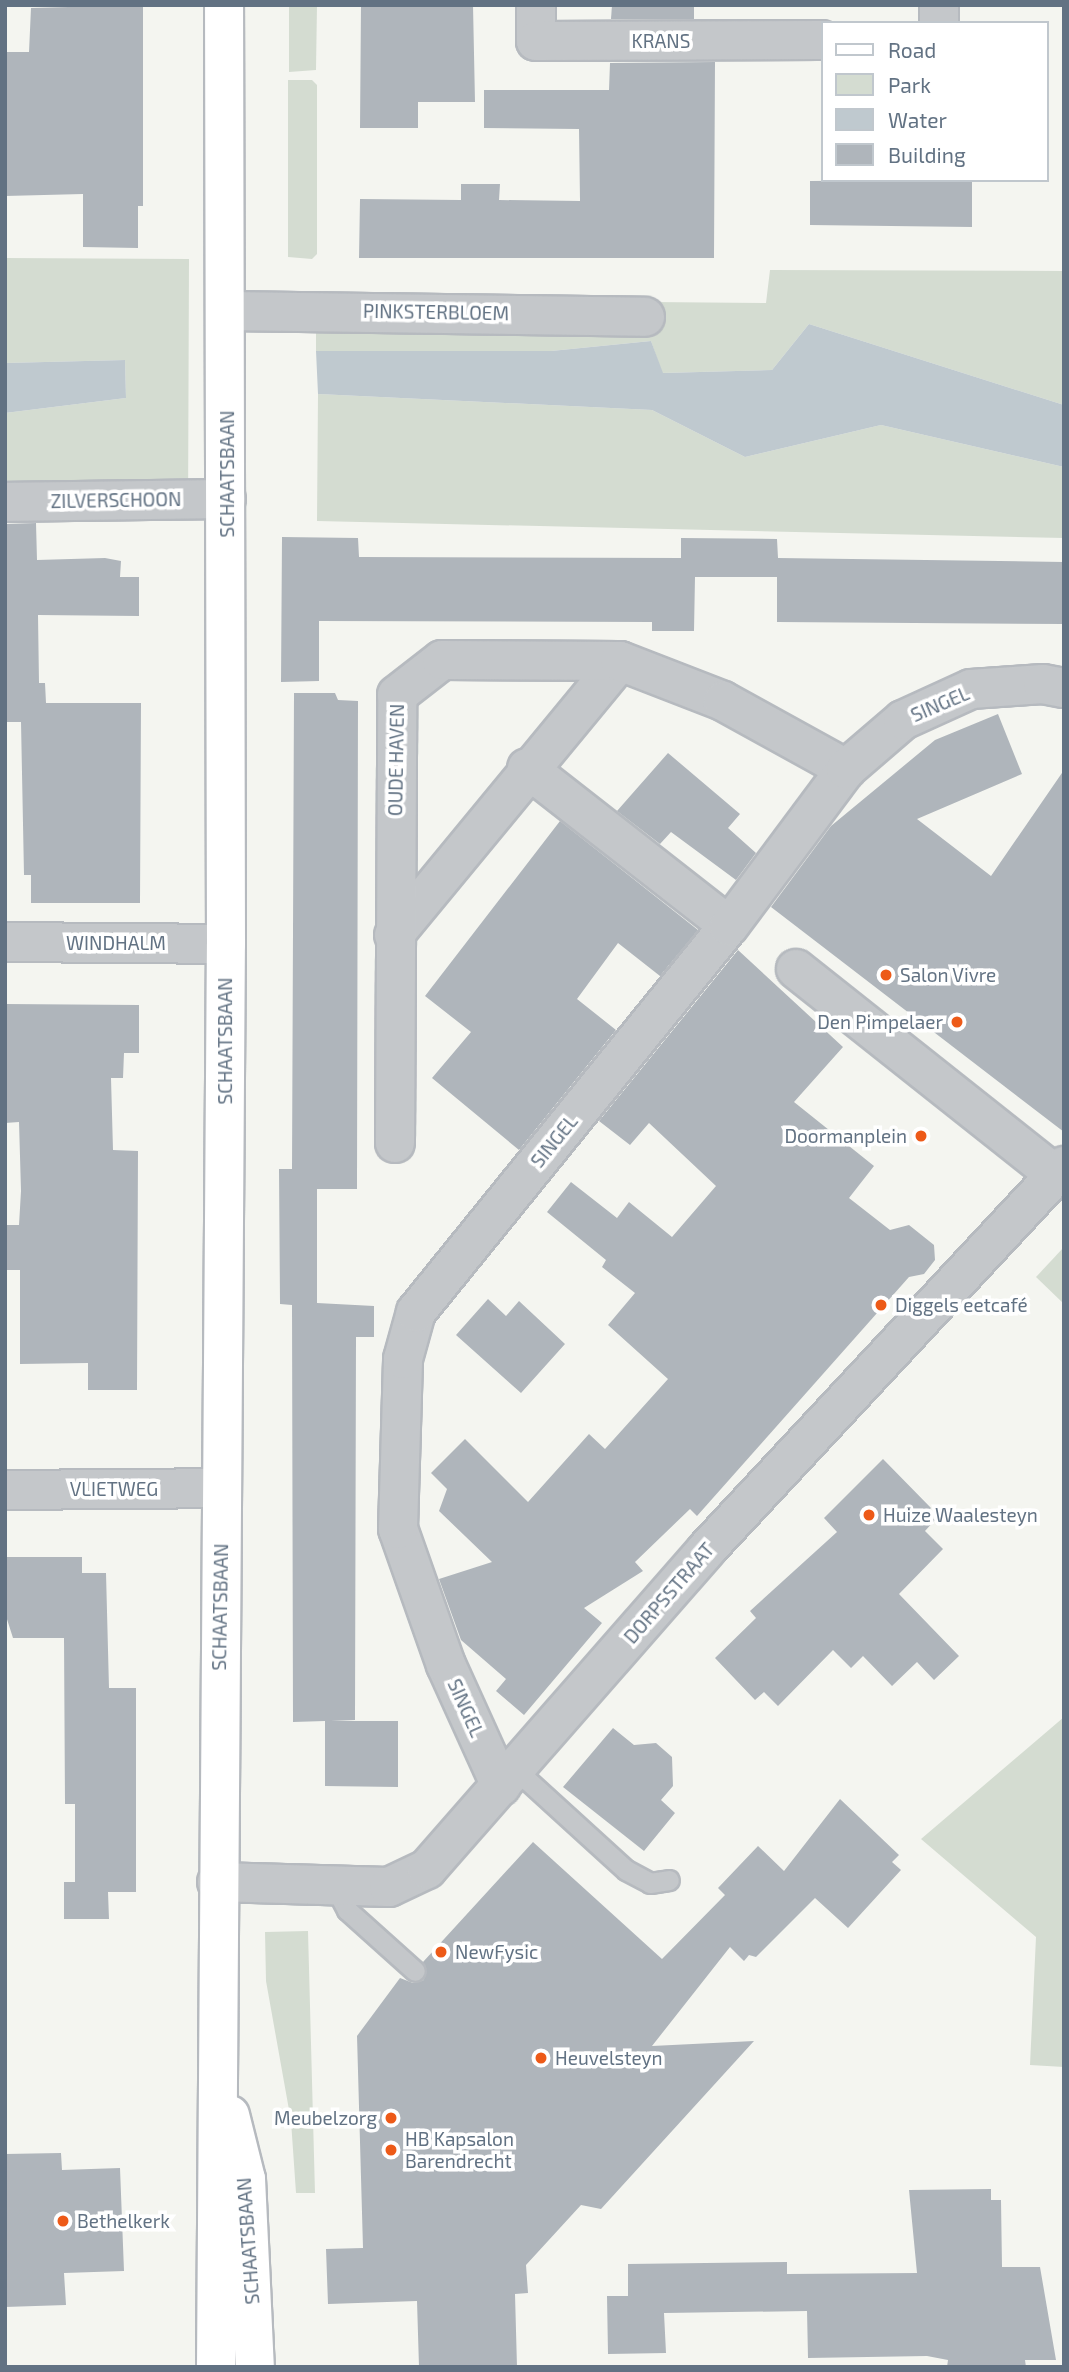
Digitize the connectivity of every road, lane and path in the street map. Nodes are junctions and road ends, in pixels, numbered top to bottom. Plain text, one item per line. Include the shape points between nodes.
1 (224, 5) edge
2 (536, 5) edge
3 (820, 40) edge
4 (227, 311) junction
5 (645, 317) dead end
6 (226, 499) junction
7 (5, 502) edge
8 (620, 662) junction
9 (1064, 688) edge
10 (527, 768) junction
11 (846, 769) junction
12 (729, 926) junction
13 (394, 935) junction
14 (5, 942) edge
15 (226, 944) junction
16 (796, 969) dead end
17 (395, 1143) dead end
18 (1060, 1170) edge
19 (222, 1488) junction
20 (5, 1490) edge
21 (508, 1777) junction
22 (669, 1880) dead end
23 (217, 1882) junction
24 (335, 1886) junction
25 (415, 1971) dead end
26 (220, 2076) junction
27 (216, 2367) edge
28 (256, 2367) edge

1 - 4 street, SCHAATSBAAN
2 - 3 street, KRANS via 536,41
4 - 5 street, PINKSTERBLOEM
4 - 6 street, SCHAATSBAAN
6 - 7 street, ZILVERSCHOON
6 - 15 street, SCHAATSBAAN
8 - 10 street
8 - 11 street, OUDE HAVEN via 723,701
8 - 13 street, OUDE HAVEN via 442,660 397,695
9 - 11 street, SINGEL via 1043,684 971,689 903,720
10 - 12 street
10 - 13 street
11 - 12 street, SINGEL
12 - 21 street, SINGEL via 416,1312 403,1359 398,1529 446,1665
13 - 17 street, OUDE HAVEN
14 - 15 street, WINDHALM
15 - 19 street, SCHAATSBAAN
16 - 18 street
18 - 21 street, DORPSSTRAAT via 706,1550
19 - 20 street, VLIETWEG
19 - 23 street, SCHAATSBAAN
21 - 22 lane via 626,1870 650,1883
21 - 24 street, DORPSSTRAAT via 427,1869 389,1886
23 - 24 street, DORPSSTRAAT
23 - 26 street, SCHAATSBAAN
24 - 25 lane via 347,1910
26 - 27 street, SCHAATSBAAN
26 - 28 street, SCHAATSBAAN via 246,2179

